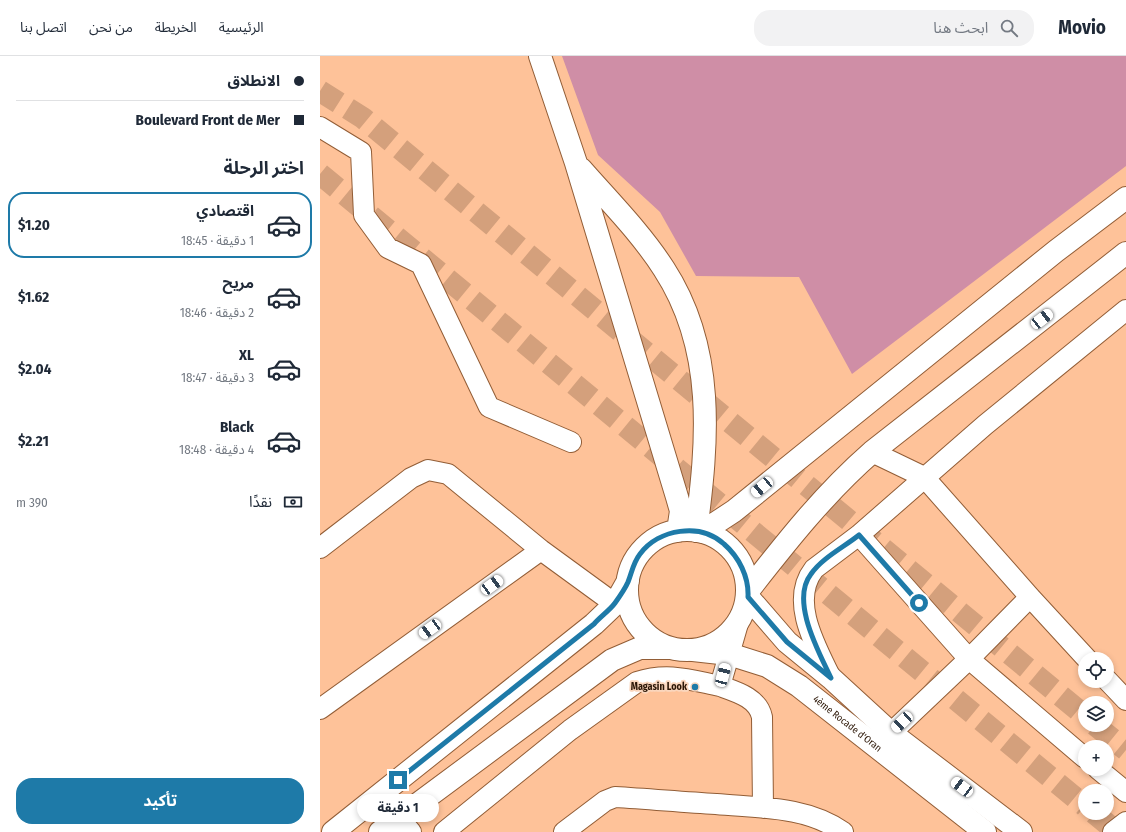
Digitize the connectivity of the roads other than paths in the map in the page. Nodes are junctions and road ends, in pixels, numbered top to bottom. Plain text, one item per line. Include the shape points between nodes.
1 (540, 56) edge
2 (320, 127) edge
3 (576, 163) junction
4 (1126, 198) edge
5 (1126, 253) edge
6 (1126, 310) edge
7 (572, 442) dead end
8 (872, 452) junction
9 (924, 477) junction
10 (692, 531) junction
11 (859, 535) junction
12 (320, 548) edge
13 (540, 550) junction
14 (628, 581) junction
15 (748, 594) junction
16 (1030, 598) junction
17 (615, 604) junction
18 (739, 620) junction
19 (671, 648) junction
20 (693, 650) junction
21 (1080, 652) edge
22 (729, 654) junction
23 (970, 659) junction
24 (831, 678) junction
25 (720, 686) junction
26 (1114, 687) edge
27 (1126, 700) edge
28 (320, 709) edge
29 (891, 733) junction
30 (1078, 752) edge
31 (1107, 776) edge
32 (1126, 792) edge
33 (762, 808) junction
34 (1126, 822) edge
35 (405, 825) edge
36 (333, 832) edge
37 (380, 832) edge
38 (444, 832) edge
39 (564, 832) edge
40 (843, 832) edge
41 (985, 832) edge
42 (1021, 832) edge
43 (1112, 832) edge

1 - 3 main road
2 - 7 street via 361,152 364,215 388,248 421,264 489,408
3 - 10 main road via 680,511
3 - 10 main road via 650,249 668,276 690,322 699,354 705,393 702,489
4 - 10 main road via 1056,251 734,511
5 - 8 main road
6 - 9 street
8 - 9 street
8 - 15 main road via 845,476 787,540
9 - 11 street
9 - 16 street
10 - 14 main road via 663,535 650,543 632,567
10 - 15 main road via 719,540 734,552 743,569
11 - 23 street
11 - 24 street via 814,569 805,584 806,616 815,644
12 - 13 street via 411,478 428,470 448,474
13 - 17 street
13 - 28 street
14 - 17 main road
14 - 19 main road via 633,615 642,629 655,641
15 - 18 main road
15 - 24 main road, 4ème Rocade d'Oran via 787,642
16 - 21 street
16 - 23 street
17 - 36 main road via 594,624
18 - 20 main road via 720,640 707,647
18 - 22 street
19 - 20 main road
19 - 35 main road via 640,648 612,660
20 - 22 main road, 4ème Rocade d'Oran
22 - 25 street
22 - 41 main road, 4ème Rocade d'Oran via 767,666 799,686
23 - 29 street
23 - 30 street
24 - 29 main road, 4ème Rocade d'Oran
25 - 33 street via 755,702 760,709
25 - 38 street via 668,676 637,682 570,730
26 - 27 street
29 - 42 main road, 4ème Rocade d'Oran
31 - 32 street
33 - 39 street via 615,797 605,801
33 - 40 street via 817,817
34 - 43 street
35 - 37 main road

